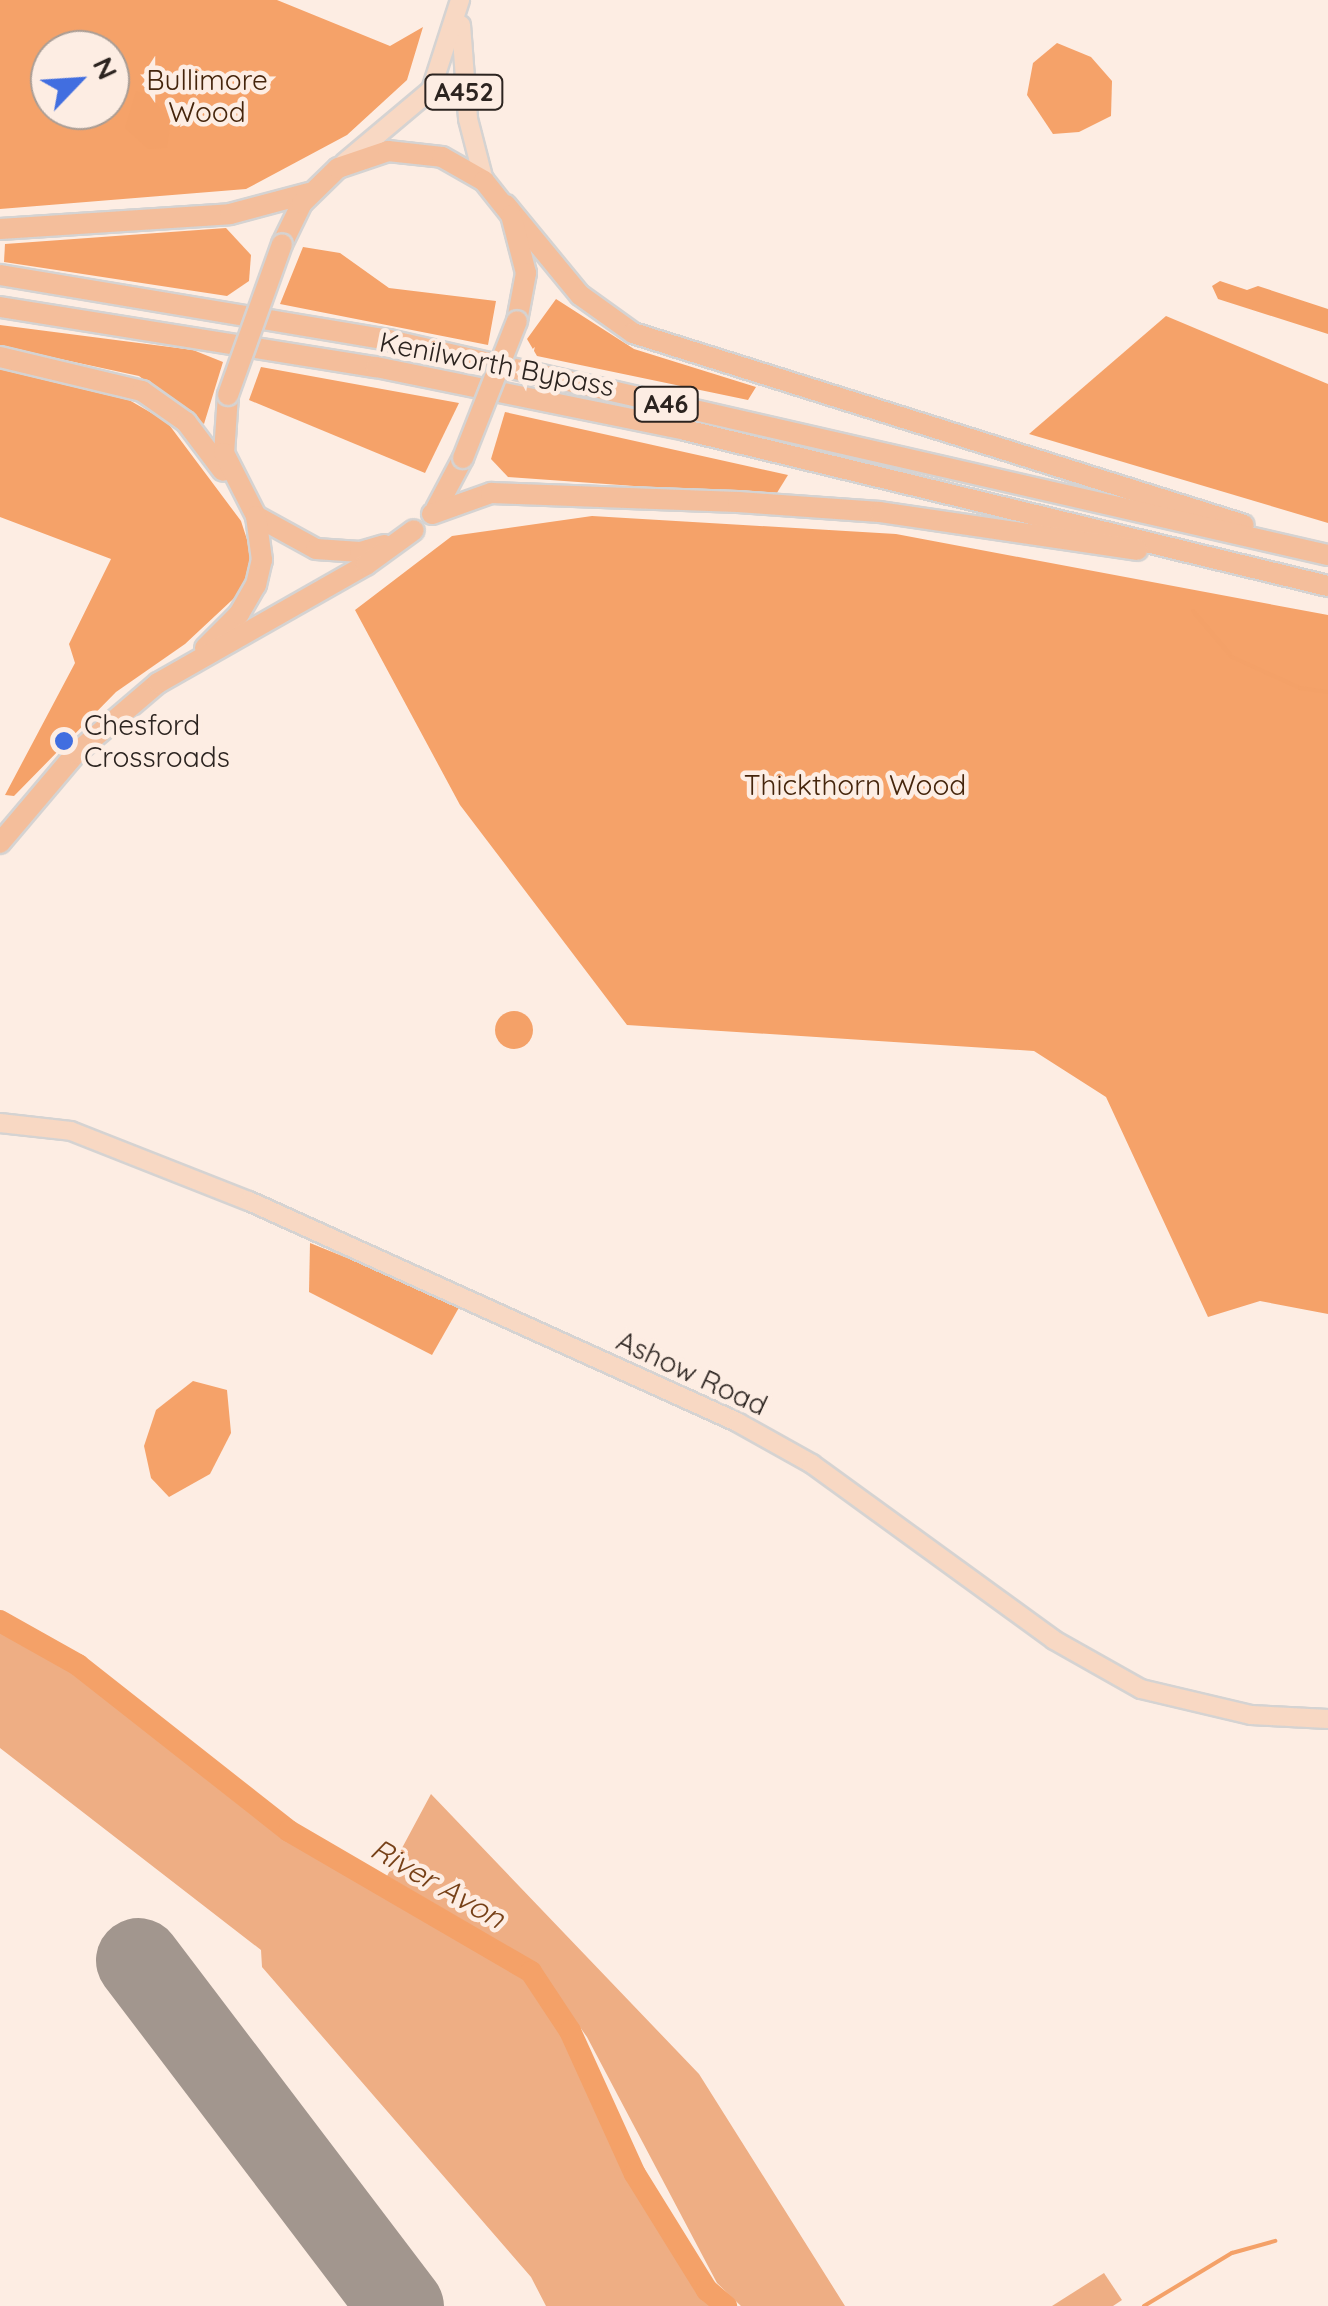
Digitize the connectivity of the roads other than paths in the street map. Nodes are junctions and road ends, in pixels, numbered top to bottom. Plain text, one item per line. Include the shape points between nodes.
1 (338, 168) junction
2 (484, 181) junction
3 (311, 192) junction
4 (506, 204) junction
5 (0, 229) edge
6 (0, 275) edge
7 (0, 307) edge
8 (0, 357) edge
9 (242, 497) junction
10 (432, 514) junction
11 (256, 516) junction
12 (414, 530) junction
13 (1328, 555) edge
14 (1268, 571) junction
15 (1328, 586) edge
16 (193, 660) junction
17 (0, 843) edge
18 (0, 1123) edge
19 (1328, 1720) edge

1 - 2 highway via 388,151 422,152
1 - 2 main road, A452 via 431,90 460,0 468,119
1 - 3 highway
2 - 4 highway
3 - 5 highway via 230,214
3 - 9 highway, bridge via 282,244 228,395 224,453
4 - 10 highway, bridge via 525,258 516,321 463,458
4 - 13 highway via 580,295 633,333
6 - 13 highway, Kenilworth Bypass / A46 via 389,340
7 - 14 highway, Kenilworth Bypass / A46 via 358,364 685,430
8 - 9 highway via 142,390 198,435
9 - 11 highway
10 - 12 highway
10 - 14 highway via 491,494 738,502 880,512
11 - 12 highway via 286,537 332,552 368,549
11 - 16 highway via 262,560 256,585 240,614
12 - 16 highway via 366,565
14 - 15 highway, Kenilworth Bypass / A46
16 - 17 highway via 76,754
18 - 19 main road, Ashow Road via 70,1131 236,1196 737,1422 812,1464 1068,1649 1141,1688 1252,1715

